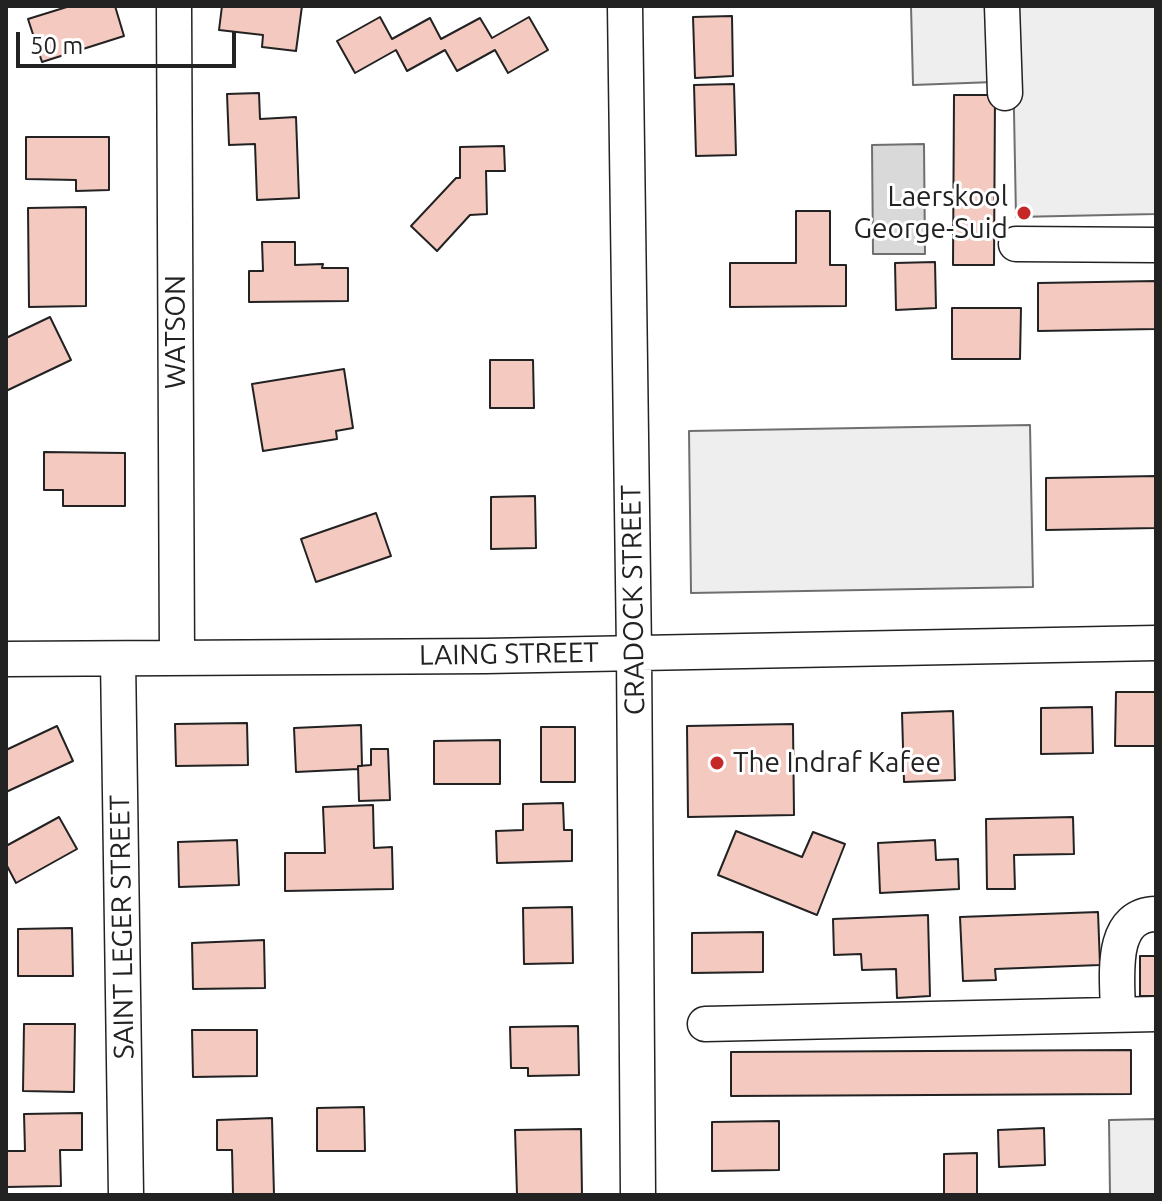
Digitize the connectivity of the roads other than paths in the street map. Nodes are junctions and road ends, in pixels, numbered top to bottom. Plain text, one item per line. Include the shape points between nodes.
1 (174, 6) edge
2 (625, 6) edge
3 (1002, 6) edge
4 (1005, 93) dead end
5 (1016, 244) dead end
6 (1156, 245) edge
7 (1156, 643) edge
8 (634, 652) junction
9 (177, 658) junction
10 (6, 659) edge
11 (118, 659) junction
12 (1156, 914) edge
13 (1156, 1014) edge
14 (1118, 1015) junction
15 (705, 1024) dead end
16 (126, 1195) edge
17 (638, 1195) edge

1 - 9 street, WATSON
2 - 8 street, CRADOCK STREET
3 - 4 street
5 - 6 street
7 - 8 street, LAING STREET
8 - 9 street, LAING STREET
8 - 17 street, CRADOCK STREET
9 - 11 street, LAING STREET
10 - 11 street, LAING STREET
11 - 16 street, SAINT LEGER STREET
12 - 14 street via 1135,920 1123,935 1117,963
13 - 14 street
14 - 15 street

